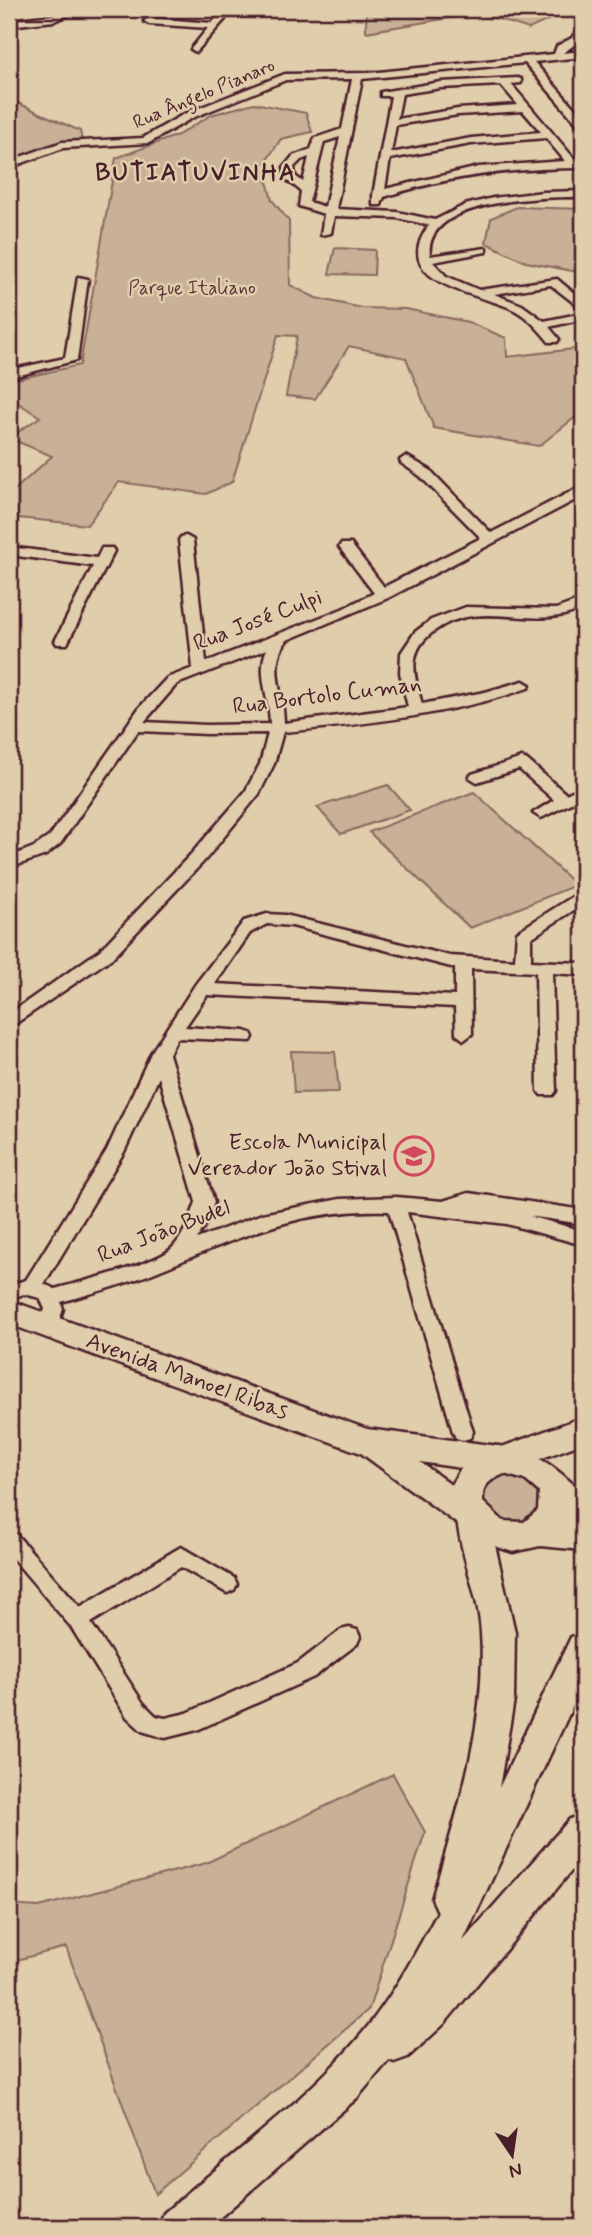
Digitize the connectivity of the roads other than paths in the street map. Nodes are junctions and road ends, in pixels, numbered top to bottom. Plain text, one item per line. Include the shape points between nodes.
1 (80, 9) edge
2 (229, 9) edge
3 (149, 21) dead end
4 (9, 23) edge
5 (215, 26) junction
6 (583, 26) edge
7 (197, 49) dead end
8 (583, 54) edge
9 (561, 57) junction
10 (529, 62) junction
11 (358, 76) junction
12 (503, 81) junction
13 (517, 81) dead end
14 (525, 108) junction
15 (391, 123) junction
16 (583, 124) edge
17 (347, 131) junction
18 (548, 135) junction
19 (314, 152) junction
20 (385, 157) junction
21 (578, 164) edge
22 (9, 165) edge
23 (305, 189) junction
24 (583, 194) edge
25 (377, 205) junction
26 (330, 208) junction
27 (439, 220) junction
28 (325, 233) dead end
29 (482, 250) dead end
30 (426, 260) junction
31 (82, 279) dead end
32 (478, 294) junction
33 (583, 307) edge
34 (583, 316) edge
35 (542, 325) junction
36 (553, 339) dead end
37 (9, 374) edge
38 (407, 460) dead end
39 (583, 491) edge
40 (489, 539) junction
41 (187, 540) dead end
42 (346, 547) dead end
43 (9, 551) edge
44 (383, 595) junction
45 (583, 603) edge
46 (282, 638) junction
47 (62, 641) dead end
48 (200, 668) junction
49 (523, 685) dead end
50 (416, 710) junction
51 (134, 726) junction
52 (277, 726) junction
53 (477, 777) dead end
54 (583, 791) edge
55 (564, 800) junction
56 (541, 813) dead end
57 (9, 863) edge
58 (583, 895) edge
59 (463, 963) junction
60 (523, 966) junction
61 (544, 967) junction
62 (583, 969) edge
63 (201, 989) junction
64 (464, 1002) junction
65 (9, 1022) edge
66 (172, 1032) junction
67 (464, 1034) dead end
68 (245, 1037) dead end
69 (160, 1053) junction
70 (547, 1091) dead end
71 (396, 1204) junction
72 (443, 1208) junction
73 (583, 1217) edge
74 (583, 1238) edge
75 (176, 1256) junction
76 (32, 1287) junction
77 (9, 1292) edge
78 (9, 1312) edge
79 (50, 1312) junction
80 (583, 1430) edge
81 (463, 1432) dead end
82 (366, 1441) junction
83 (502, 1460) junction
84 (553, 1486) junction
85 (583, 1513) edge
86 (473, 1519) junction
87 (536, 1532) junction
88 (583, 1536) edge
89 (9, 1540) edge
90 (227, 1584) dead end
91 (78, 1620) junction
92 (349, 1637) dead end
93 (583, 1647) edge
94 (583, 1831) edge
95 (428, 1971) junction
96 (343, 2084) junction
97 (178, 2227) edge

1 - 4 street via 54,18
2 - 5 street
3 - 5 street
5 - 7 street
6 - 9 street via 576,40 560,48
8 - 9 street, Rua Ângelo Pianaro
9 - 10 street, Rua Ângelo Pianaro
10 - 11 street, Rua Ângelo Pianaro
10 - 16 street
11 - 17 street
11 - 22 street, Rua Ângelo Pianaro via 280,78 188,116 145,141 62,145
12 - 13 street
12 - 14 street
12 - 15 street via 391,93
14 - 15 street
14 - 18 street
15 - 20 street
17 - 19 street via 322,138
17 - 26 street
18 - 20 street via 471,141
18 - 21 street
19 - 23 street
19 - 23 street via 289,167 290,177
20 - 25 street
21 - 25 street via 464,173
23 - 26 street via 303,204
24 - 27 street via 505,200
25 - 26 street
25 - 27 street
26 - 28 street
27 - 30 street via 423,243
29 - 30 street
30 - 32 street via 441,279
31 - 37 street via 69,362
32 - 33 street via 553,281
32 - 35 street via 514,305
34 - 35 street
35 - 36 street
38 - 40 street
39 - 40 street, Rua José Culpi
40 - 44 street, Rua José Culpi
41 - 48 street
42 - 44 street
43 - 47 street via 104,557
44 - 46 street, Rua José Culpi
45 - 50 street via 552,612 464,611 423,632 410,643 406,654
46 - 48 street, Rua José Culpi
46 - 52 street via 272,651 268,668
48 - 51 street, Rua José Culpi via 163,687
49 - 50 street, Rua Bortolo Cuman
50 - 52 street, Rua Bortolo Cuman
51 - 52 street, Rua Bortolo Cuman via 205,732
51 - 57 street, Rua José Culpi via 55,840
52 - 65 street via 256,785 199,856 106,954
53 - 55 street via 522,762
54 - 55 street
55 - 56 street
58 - 60 street via 526,932
59 - 60 street
59 - 63 street via 411,954 292,921 261,919 244,929
59 - 64 street
60 - 61 street
61 - 62 street
61 - 70 street
63 - 64 street
63 - 66 street
64 - 67 street
66 - 68 street
66 - 69 street
69 - 75 street via 205,1202
69 - 76 street via 109,1162
71 - 72 street, Rua João Budel
71 - 75 street, Rua João Budel via 340,1205 289,1214
71 - 81 street
72 - 73 street via 469,1200
72 - 74 street, Rua João Budel
75 - 79 street, Rua João Budel
76 - 77 street
76 - 79 street
78 - 79 main road, Avenida Manoel Ribas
79 - 82 main road, Avenida Manoel Ribas
80 - 83 main road
82 - 83 main road, Avenida Manoel Ribas
82 - 86 main road, Avenida Manoel Ribas
83 - 84 main road via 527,1463
83 - 86 main road via 488,1464 468,1482 466,1507
84 - 85 main road
84 - 87 main road via 555,1512
86 - 87 main road via 502,1535
86 - 95 main road via 476,1546 497,1615 497,1679 483,1780
87 - 88 main road
89 - 91 street
90 - 91 street via 181,1556
91 - 92 street via 135,1710 150,1724 165,1728 189,1723 306,1670
93 - 95 main road
94 - 96 main road via 430,2010
95 - 96 main road via 384,2037
96 - 97 main road

